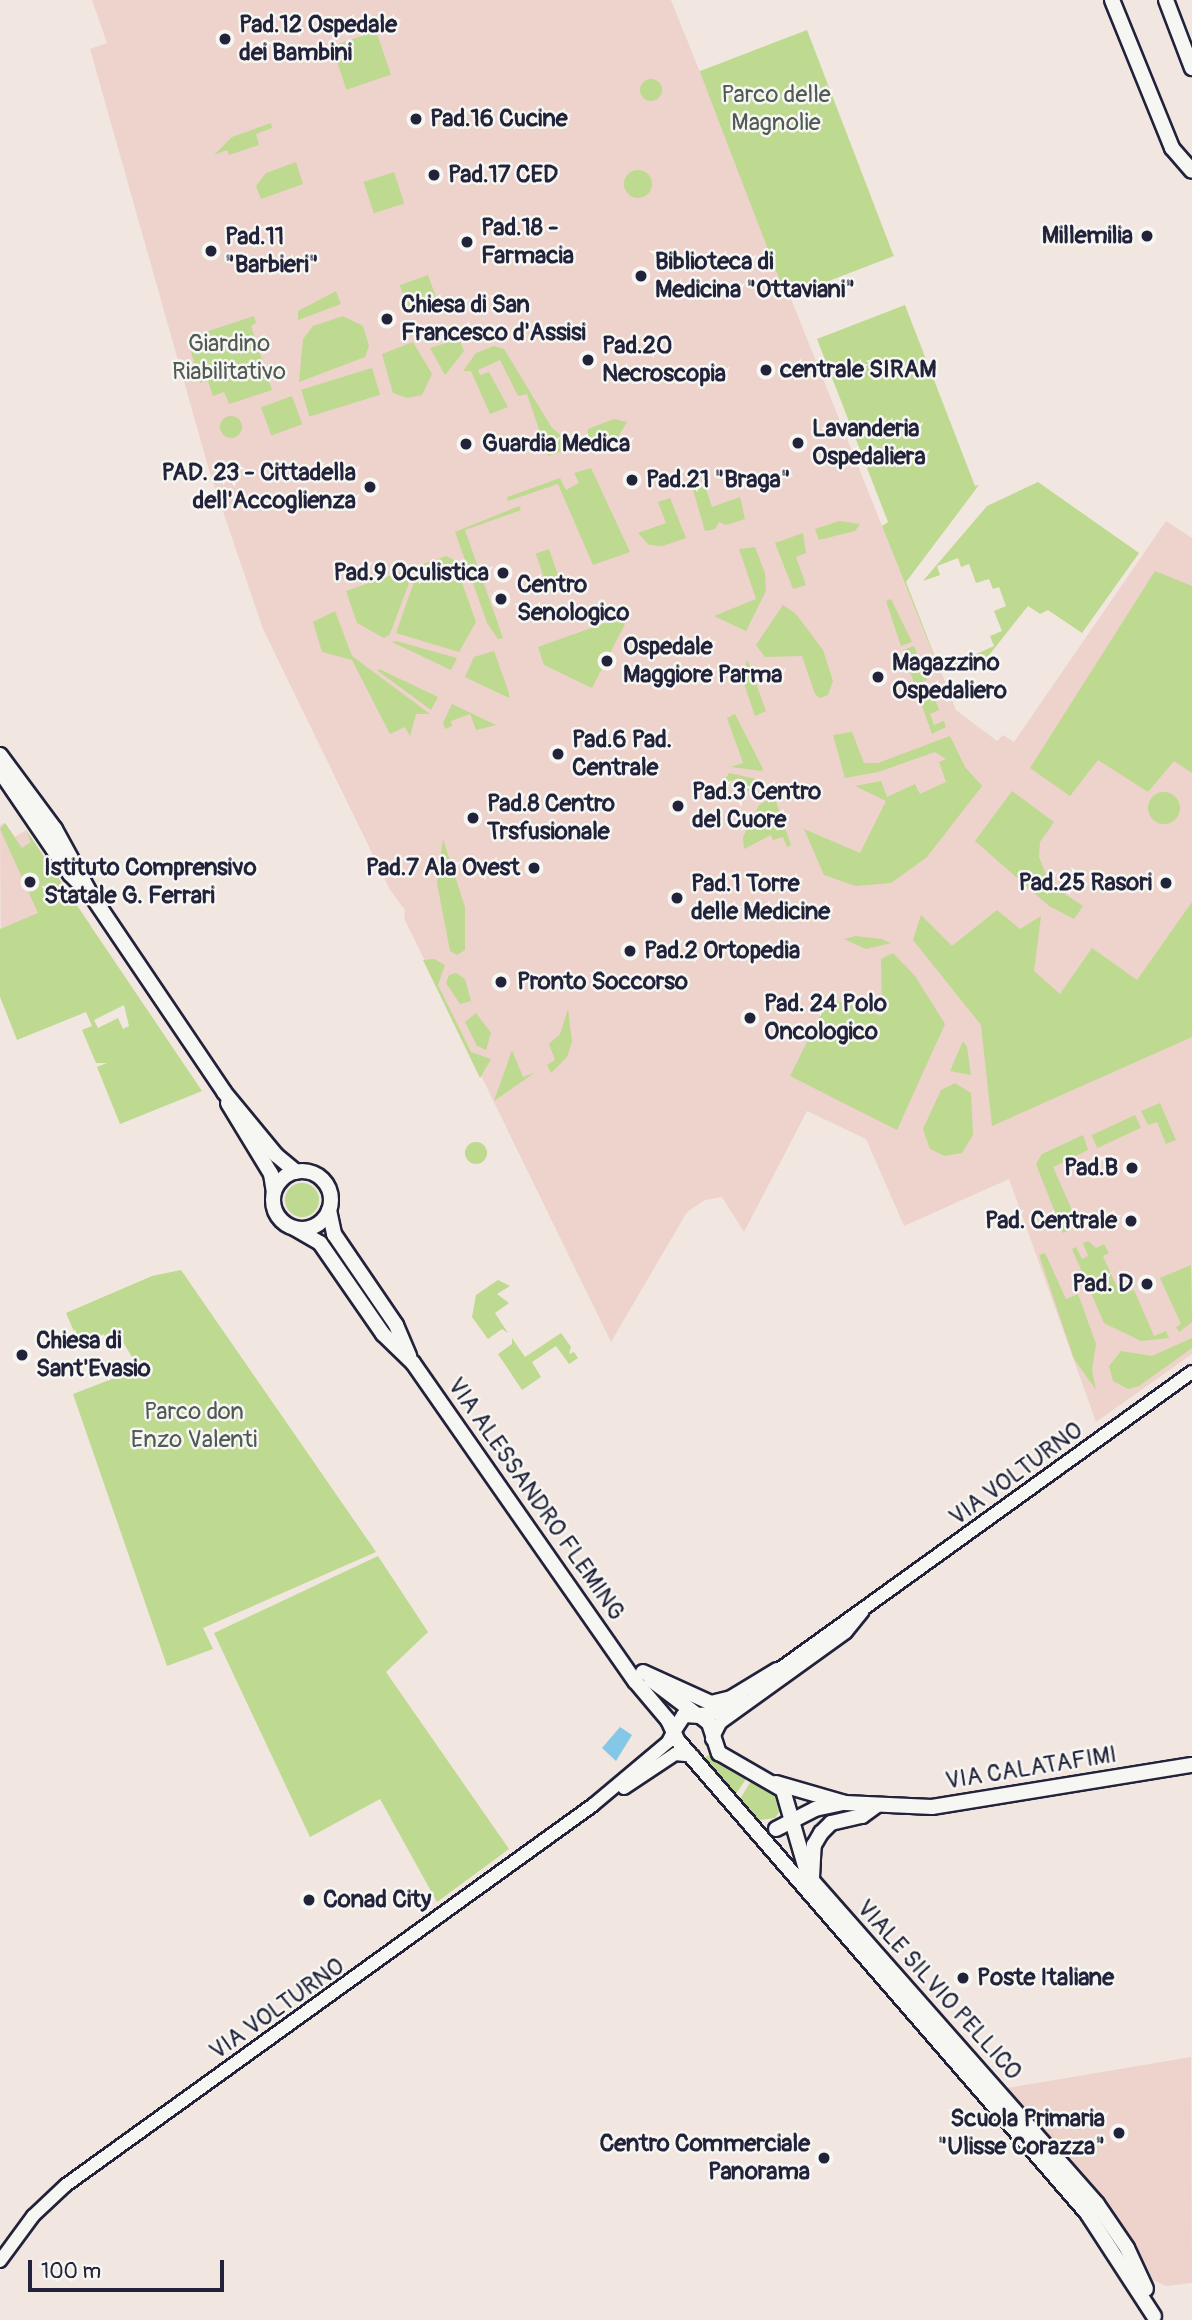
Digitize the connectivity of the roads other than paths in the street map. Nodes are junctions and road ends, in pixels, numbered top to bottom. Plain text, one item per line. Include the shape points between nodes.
1 (1112, 0) edge
2 (1166, 0) edge
3 (1192, 68) edge
4 (1192, 171) edge
5 (0, 755) edge
6 (0, 771) edge
7 (92, 897) junction
8 (224, 1092) junction
9 (296, 1172) junction
10 (274, 1194) junction
11 (330, 1210) junction
12 (294, 1228) junction
13 (413, 1363) junction
14 (1192, 1373) edge
15 (865, 1609) junction
16 (623, 1659) junction
17 (777, 1670) junction
18 (643, 1672) junction
19 (698, 1714) junction
20 (673, 1731) junction
21 (712, 1739) junction
22 (696, 1759) junction
23 (1192, 1765) edge
24 (771, 1781) junction
25 (790, 1802) junction
26 (845, 1802) junction
27 (593, 1805) junction
28 (876, 1806) junction
29 (794, 1820) junction
30 (752, 1824) junction
31 (776, 1829) junction
32 (816, 1885) junction
33 (0, 2262) edge
34 (1155, 2318) edge

1 - 4 main road via 1172,148
2 - 3 main road
5 - 7 main road, VIA ALESSANDRO FLEMING via 55,829
6 - 7 main road, VIA ALESSANDRO FLEMING via 70,874
7 - 8 main road, VIA ALESSANDRO FLEMING
8 - 9 main road, VIA ALESSANDRO FLEMING via 275,1154
8 - 10 main road, VIA ALESSANDRO FLEMING via 236,1121 273,1178
9 - 10 main road via 280,1181
9 - 11 main road, VIA ALESSANDRO FLEMING via 323,1179 331,1194
10 - 12 main road, VIA ALESSANDRO FLEMING via 278,1217
11 - 12 main road via 318,1225
11 - 13 main road, VIA ALESSANDRO FLEMING via 334,1234 396,1325
12 - 13 main road, VIA ALESSANDRO FLEMING via 322,1245 383,1334
13 - 16 main road, VIA ALESSANDRO FLEMING
14 - 15 street, VIA VOLTURNO
15 - 17 street, VIA VOLTURNO
15 - 21 street, VIA VOLTURNO via 846,1632 720,1723
16 - 18 main road, VIA ALESSANDRO FLEMING
16 - 20 main road, VIA ALESSANDRO FLEMING
17 - 18 main road via 731,1698 711,1703
17 - 19 street, VIA VOLTURNO via 724,1709
18 - 19 main road, VIA ALESSANDRO FLEMING via 671,1699
19 - 20 main road via 678,1718
19 - 21 main road, VIA CALATAFIMI via 709,1723
20 - 22 main road, VIALE SILVIO PELLICO
20 - 27 street, VIA VOLTURNO via 668,1742
21 - 24 main road, VIA CALATAFIMI via 722,1756
22 - 27 street, VIA VOLTURNO via 686,1753 675,1754
22 - 30 main road, VIALE SILVIO PELLICO
23 - 28 main road, VIA CALATAFIMI via 943,1806
24 - 25 main road, VIA CALATAFIMI
24 - 26 main road, VIA CALATAFIMI
25 - 29 main road, VIALE SILVIO PELLICO
25 - 31 main road via 788,1817
26 - 28 main road, VIA CALATAFIMI
26 - 29 main road, VIA CALATAFIMI
27 - 33 street, VIA VOLTURNO via 76,2177 33,2216
28 - 32 main road, VIA CALATAFIMI via 862,1816 831,1823 821,1833 813,1850
29 - 31 main road, VIA CALATAFIMI
29 - 32 main road, VIALE SILVIO PELLICO via 804,1867
30 - 31 main road via 765,1831
30 - 34 main road, VIALE SILVIO PELLICO via 1082,2207
32 - 34 main road, VIALE SILVIO PELLICO via 1097,2204 1131,2255

